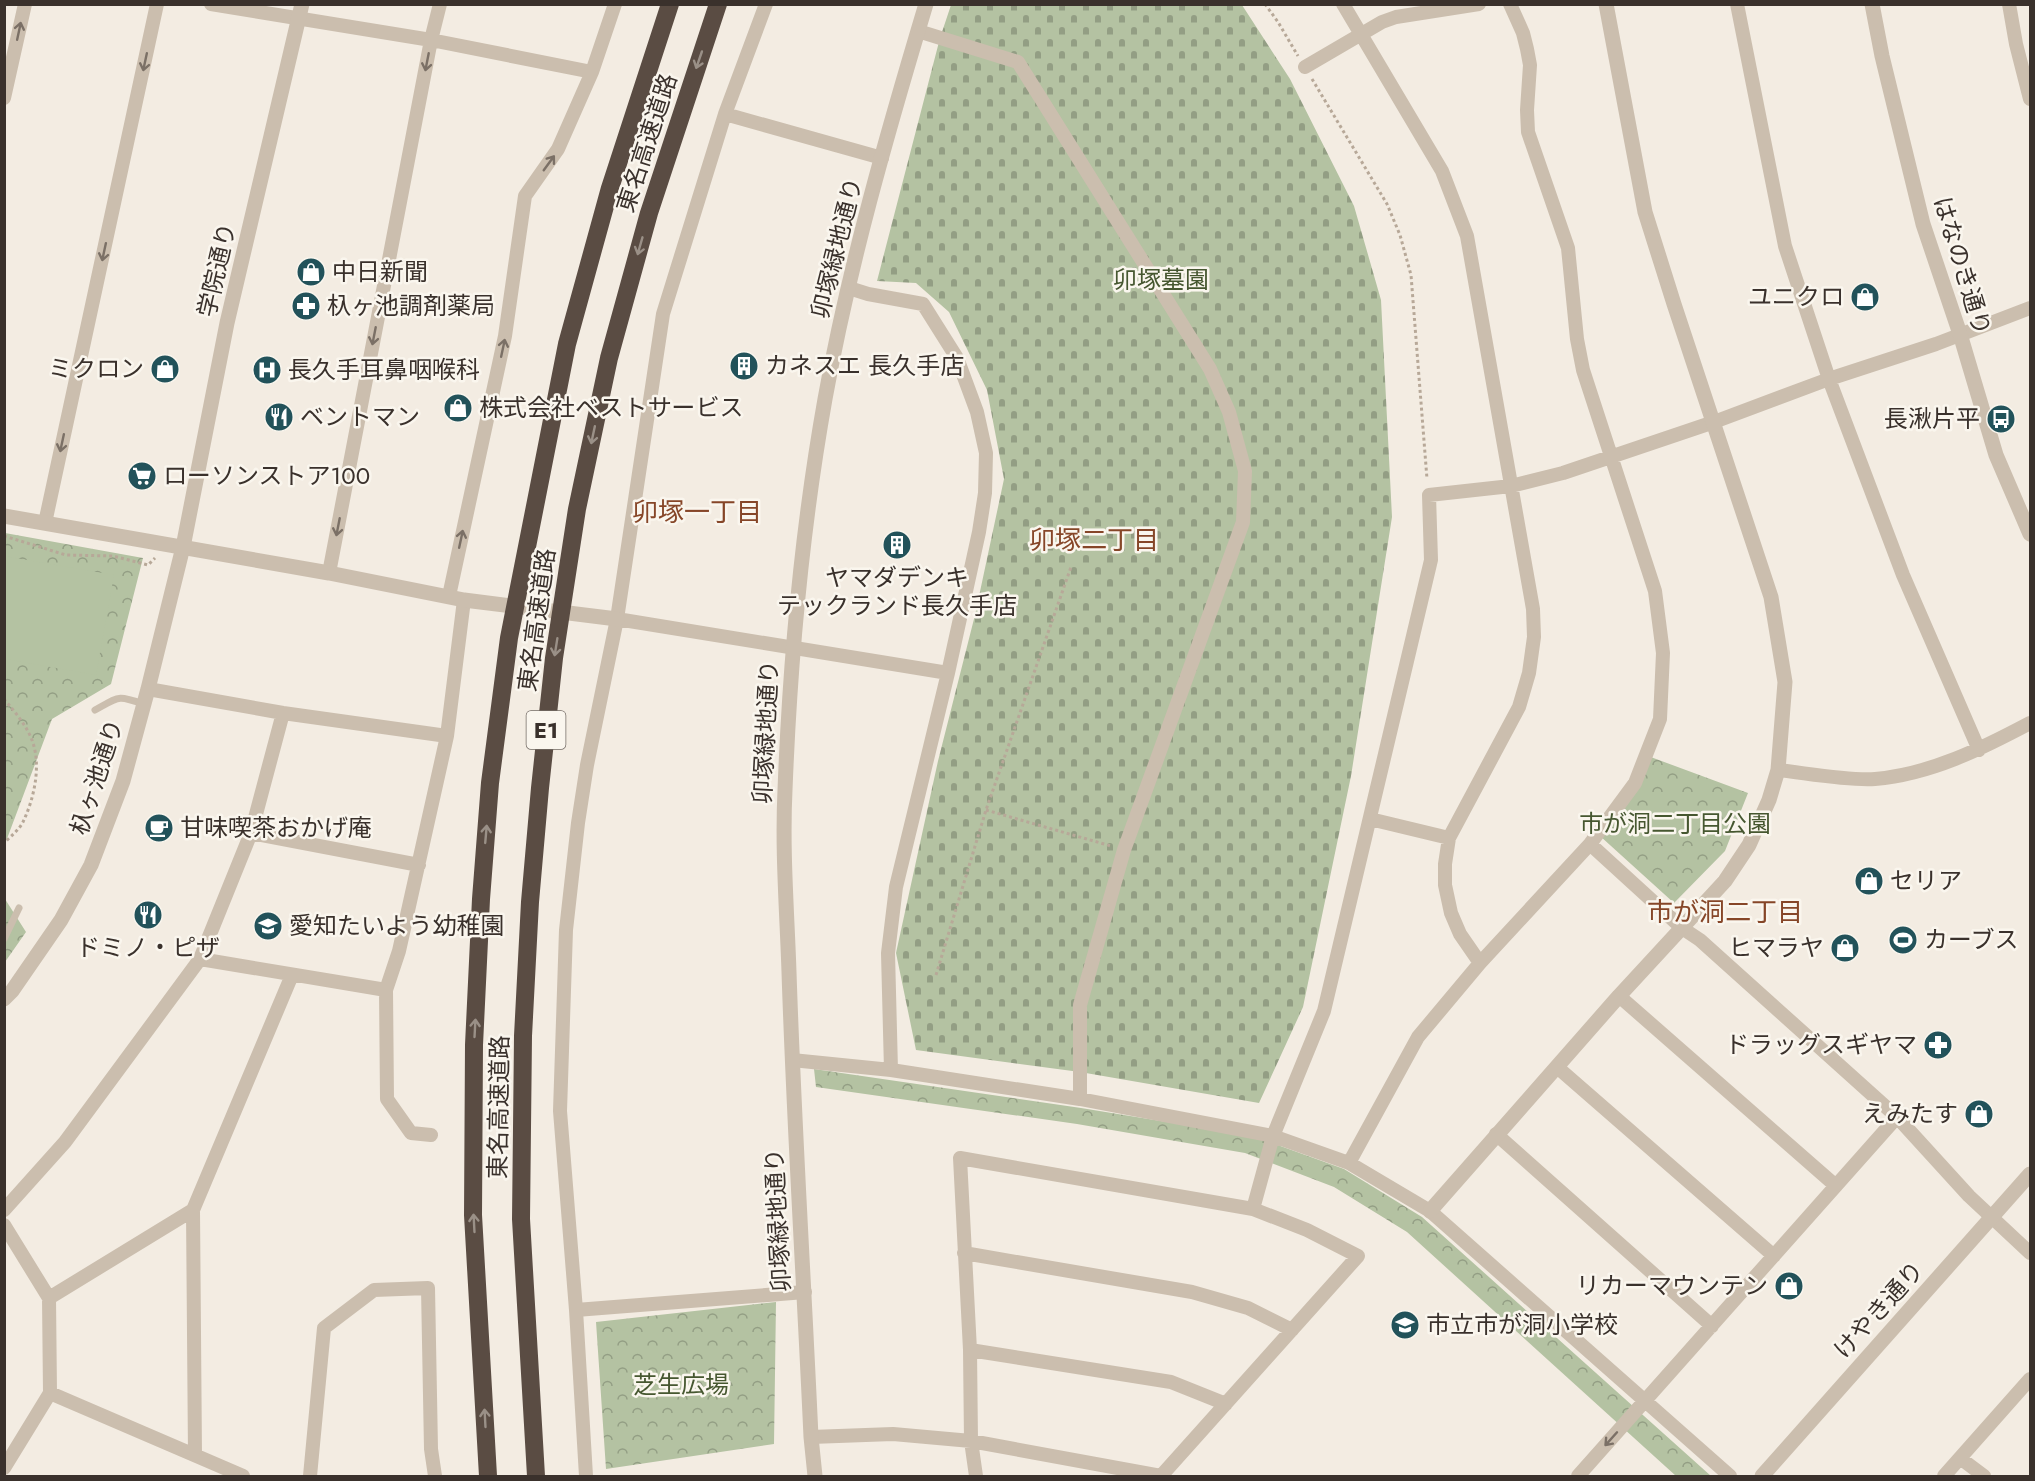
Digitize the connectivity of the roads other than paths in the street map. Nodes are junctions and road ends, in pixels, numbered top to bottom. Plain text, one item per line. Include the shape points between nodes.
1 (25, 4) edge
2 (157, 4) edge
3 (211, 4) edge
4 (440, 4) edge
5 (615, 4) edge
6 (670, 4) edge
7 (718, 4) edge
8 (766, 4) edge
9 (926, 4) edge
10 (1343, 4) edge
11 (1479, 4) edge
12 (1510, 4) edge
13 (1606, 4) edge
14 (1737, 4) edge
15 (1872, 4) edge
16 (2009, 4) edge
17 (301, 12) edge
18 (918, 31) junction
19 (1360, 33) junction
20 (431, 40) junction
21 (1305, 67) road end
22 (592, 72) junction
23 (4, 98) edge
24 (2031, 99) edge
25 (725, 114) junction
26 (882, 158) junction
27 (849, 288) junction
28 (2031, 308) edge
29 (1960, 334) junction
30 (1829, 379) junction
31 (1714, 422) junction
32 (1612, 456) junction
33 (1511, 486) junction
34 (4, 516) edge
35 (45, 523) junction
36 (2031, 534) edge
37 (183, 547) junction
38 (329, 573) junction
39 (449, 596) junction
40 (464, 600) junction
41 (616, 619) junction
42 (793, 647) junction
43 (948, 673) junction
44 (146, 697) junction
45 (95, 710) dead end
46 (283, 713) junction
47 (2031, 723) edge
48 (447, 736) junction
49 (1979, 750) junction
50 (1778, 770) junction
51 (1370, 819) junction
52 (251, 833) junction
53 (1449, 838) junction
54 (1590, 844) junction
55 (418, 864) junction
56 (19, 908) dead end
57 (1682, 928) junction
58 (4, 939) edge
59 (200, 959) junction
60 (1480, 963) junction
61 (292, 975) junction
62 (386, 990) junction
63 (1620, 996) junction
64 (4, 999) edge
65 (792, 1060) junction
66 (1557, 1068) junction
67 (891, 1070) junction
68 (1080, 1099) junction
69 (1897, 1117) junction
70 (1496, 1134) junction
71 (430, 1135) dead end
72 (1273, 1136) junction
73 (1349, 1163) junction
74 (2031, 1174) edge
75 (1836, 1186) junction
76 (193, 1209) junction
77 (1253, 1209) junction
78 (4, 1210) edge
79 (1430, 1211) junction
80 (1991, 1218) junction
81 (4, 1225) edge
82 (964, 1254) junction
83 (2031, 1254) edge
84 (1774, 1256) junction
85 (805, 1292) junction
86 (49, 1298) junction
87 (576, 1310) junction
88 (1712, 1326) junction
89 (1292, 1330) junction
90 (970, 1350) junction
91 (2029, 1383) edge
92 (50, 1393) junction
93 (1645, 1401) junction
94 (1226, 1404) junction
95 (811, 1437) junction
96 (971, 1442) junction
97 (195, 1455) junction
98 (1960, 1458) junction
99 (4, 1468) edge
100 (243, 1476) edge
101 (310, 1476) edge
102 (435, 1476) edge
103 (488, 1476) edge
104 (536, 1476) edge
105 (586, 1476) edge
106 (815, 1476) edge
107 (976, 1476) edge
108 (1578, 1476) edge
109 (1730, 1476) edge
110 (1762, 1476) edge
111 (1944, 1476) edge
112 (1984, 1476) edge

23 -> 1 street
2 -> 35 street
3 - 17 street
4 - 20 street
5 - 22 street
103 -> 6 highway, 東名高速道路 / E1 via 473,1215 474,1045 490,783 509,638 567,344 610,188
7 -> 104 highway, 東名高速道路 / E1 via 649,213 609,358 578,509 554,658 530,902 523,1036 521,1219
8 - 25 street
9 - 18 street, 卯塚緑地通り
10 - 19 street
11 - 19 street via 1396,17
12 - 32 street via 1523,33 1530,65 1528,132 1568,248 1583,370
13 - 31 street via 1646,212
14 - 30 street via 1785,246
15 - 29 street, はなのき通り via 1923,224
16 - 24 street
17 - 20 street
17 - 37 street, 学院通り via 227,323
18 - 26 street, 卯塚緑地通り
18 - 68 street via 1018,62 1210,369 1228,411 1245,471 1243,522 1124,850 1080,1005
19 - 21 street
19 - 33 street via 1442,171 1467,236
20 - 22 street
20 -> 38 street
39 -> 22 street via 505,336 525,196 558,149
25 - 26 street
25 - 41 street via 663,314
26 - 27 street, 卯塚緑地通り
27 - 42 street, 卯塚緑地通り via 811,492
27 - 43 street via 923,304 957,358 977,412 986,453 985,493
28 - 29 street
29 - 30 street
29 - 36 street, はなのき通り via 1996,455
30 - 31 street
30 - 49 street via 1902,575
31 - 32 street
31 - 50 street via 1771,597 1785,682
32 - 33 street
32 - 54 street via 1655,591 1663,653 1660,719 1635,783
33 - 51 street via 1429,495 1431,560
33 - 53 street via 1533,609 1529,673 1509,728
34 - 35 street
35 - 37 street
37 - 38 street
37 - 44 street, 杁ヶ池通り
38 - 39 street
39 - 40 street
40 - 41 street
40 - 48 street
41 - 42 street
41 - 87 street via 587,765 566,930 560,1111
42 - 43 street
42 - 65 street, 卯塚緑地通り via 784,794
43 - 67 street via 896,887 888,953
44 - 45 lane via 117,698
44 - 46 street
44 - 64 street, 杁ヶ池通り via 123,782 91,865 61,920
46 - 48 street
46 - 52 street
47 - 49 street
48 - 55 street
49 - 50 street via 1922,771 1873,779
50 - 57 street via 1749,845 1725,881
51 - 53 street
51 - 72 street via 1324,1011
52 - 55 street
52 - 59 street
53 - 60 street via 1444,864 1451,913
54 - 57 street
54 - 60 street
55 - 62 street
56 - 58 lane
57 - 63 street
57 - 69 street
59 - 61 street
59 - 78 street via 65,1142
60 - 73 street via 1418,1037
61 - 62 street
61 - 76 street
62 - 71 street via 387,1099 411,1133
63 - 66 street
63 - 75 street
65 - 67 street
65 - 85 street, 卯塚緑地通り
66 - 70 street
66 - 84 street
67 - 68 street
68 - 72 street
69 - 75 street
69 - 80 street
70 - 79 street
70 - 88 street
72 - 73 street
72 - 77 street
73 - 79 street
74 - 80 street, けやき通り
75 - 84 street
76 - 86 street
76 - 97 street
77 - 82 street via 960,1158
77 - 89 street via 1358,1256
79 - 93 street
80 - 83 street
80 - 110 street, けやき通り
81 - 86 street
82 - 89 street via 1192,1292 1248,1308
82 - 90 street
84 - 88 street
85 - 87 street
85 - 95 street, 卯塚緑地通り
86 - 92 street
87 - 105 street
88 - 93 street
89 - 94 street
90 - 94 street via 1171,1382
90 - 96 street
91 - 98 street
92 - 97 street
92 - 99 street
93 -> 108 street
93 - 109 street
94 - 96 street via 1161,1476
95 - 96 street via 893,1434
95 - 106 street, 卯塚緑地通り
96 - 107 street
97 - 100 street
98 - 111 street
98 - 112 street
101 - 102 street via 324,1328 374,1290 428,1288

